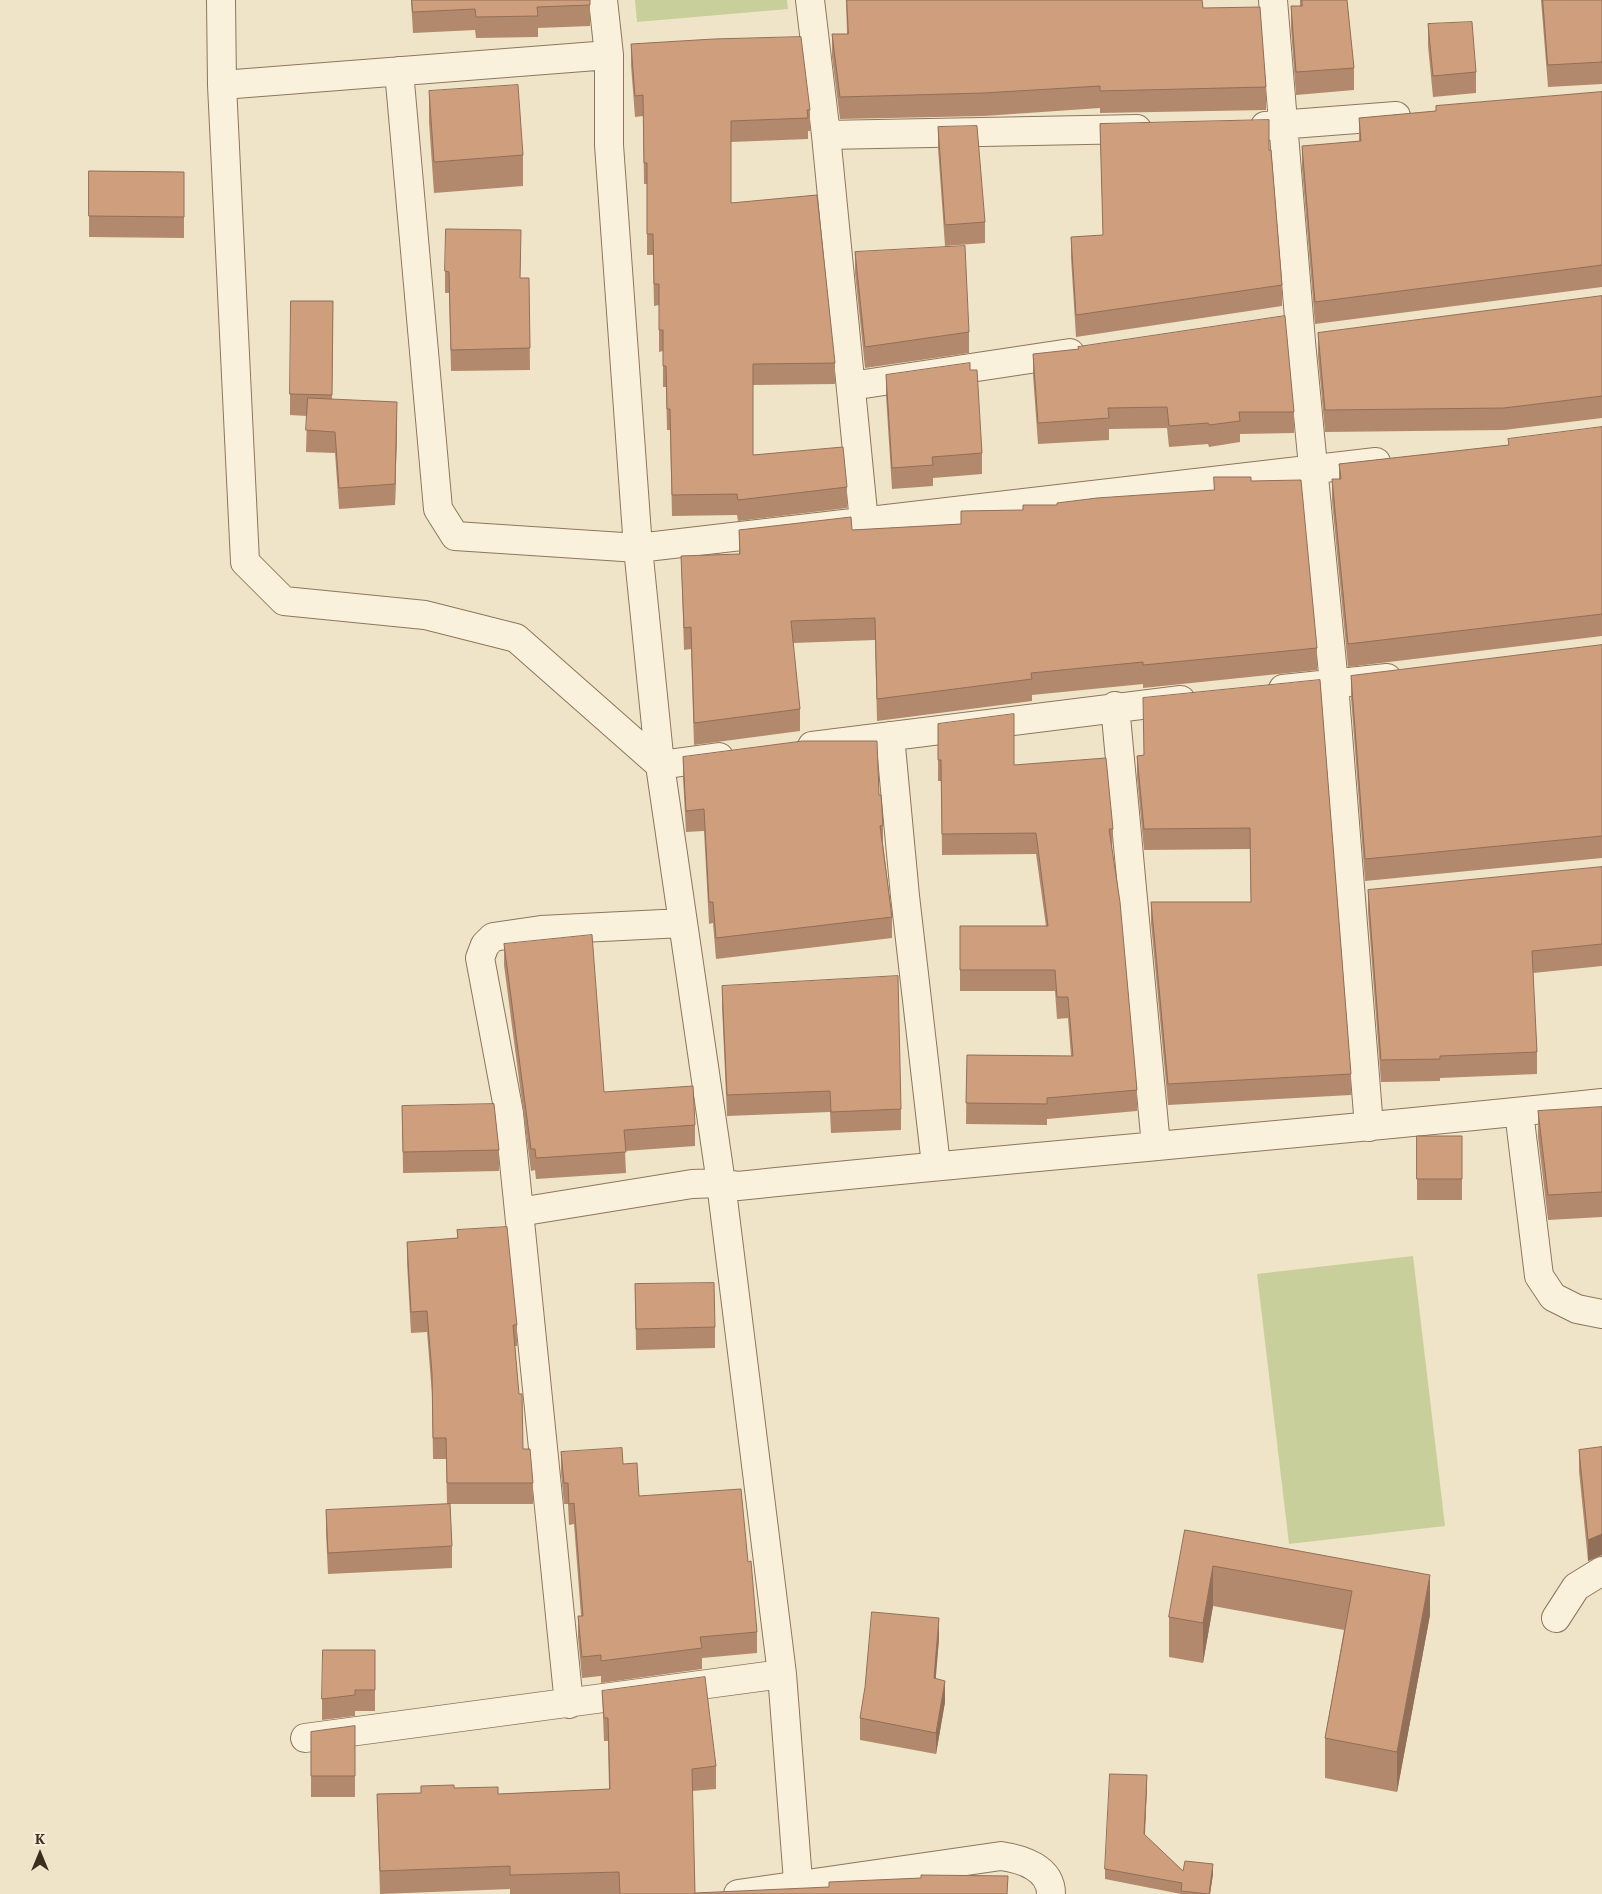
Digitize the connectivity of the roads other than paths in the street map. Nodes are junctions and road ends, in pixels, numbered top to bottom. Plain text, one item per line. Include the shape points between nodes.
1 (221, 0) edge
2 (603, 0) edge
3 (810, 0) edge
4 (1273, 0) edge
5 (608, 55) junction
6 (398, 71) junction
7 (222, 85) junction
8 (1423, 113) edge
9 (1244, 126) edge
10 (1284, 126) junction
11 (1164, 128) edge
12 (826, 135) junction
13 (1293, 327) junction
14 (1330, 338) edge
15 (1094, 349) edge
16 (850, 386) junction
17 (1400, 459) edge
18 (1314, 470) junction
19 (864, 522) junction
20 (638, 548) junction
21 (1410, 675) edge
22 (1334, 684) junction
23 (1257, 692) edge
24 (1210, 697) edge
25 (1114, 706) junction
26 (890, 736) junction
27 (784, 749) edge
28 (746, 754) edge
29 (660, 764) junction
30 (1381, 895) edge
31 (1351, 898) junction
32 (683, 923) junction
33 (1602, 1103) edge
34 (1518, 1112) junction
35 (1368, 1127) junction
36 (1156, 1146) junction
37 (936, 1165) junction
38 (721, 1183) junction
39 (518, 1212) junction
40 (1602, 1314) edge
41 (1602, 1571) edge
42 (1556, 1618) dead end
43 (782, 1674) junction
44 (568, 1704) junction
45 (304, 1738) dead end
46 (799, 1890) edge
47 (738, 1894) edge
48 (1051, 1894) edge

1 - 7 street
2 - 5 street
3 - 12 street
4 - 10 street
5 - 6 street
5 - 20 street via 609,145
6 - 7 street
6 - 20 street via 438,509 454,536
7 - 29 street via 245,562 284,601 424,616 516,638
8 - 10 street
9 - 10 street
10 - 13 street
11 - 12 street
12 - 16 street
13 - 14 street
13 - 18 street
15 - 16 street
16 - 19 street
17 - 18 street
18 - 19 street
18 - 22 street
19 - 20 street
20 - 29 street
21 - 22 street
22 - 23 street
22 - 31 street
24 - 25 street
25 - 26 street
25 - 36 street
26 - 27 street
26 - 37 street via 904,896
28 - 29 street
29 - 32 street
30 - 31 street
31 - 35 street
32 - 38 street
32 - 39 street via 540,930 493,937 484,945 480,958 508,1113
33 - 34 street
34 - 35 street
34 - 40 street via 1539,1276 1553,1297 1577,1309
35 - 36 street
36 - 37 street
37 - 38 street via 738,1186
38 - 39 street via 692,1184
38 - 43 street
39 - 44 street
41 - 42 street via 1576,1587
43 - 44 street
43 - 46 street
44 - 45 street
46 - 47 street
46 - 48 street via 1000,1856 1034,1866 1046,1876

